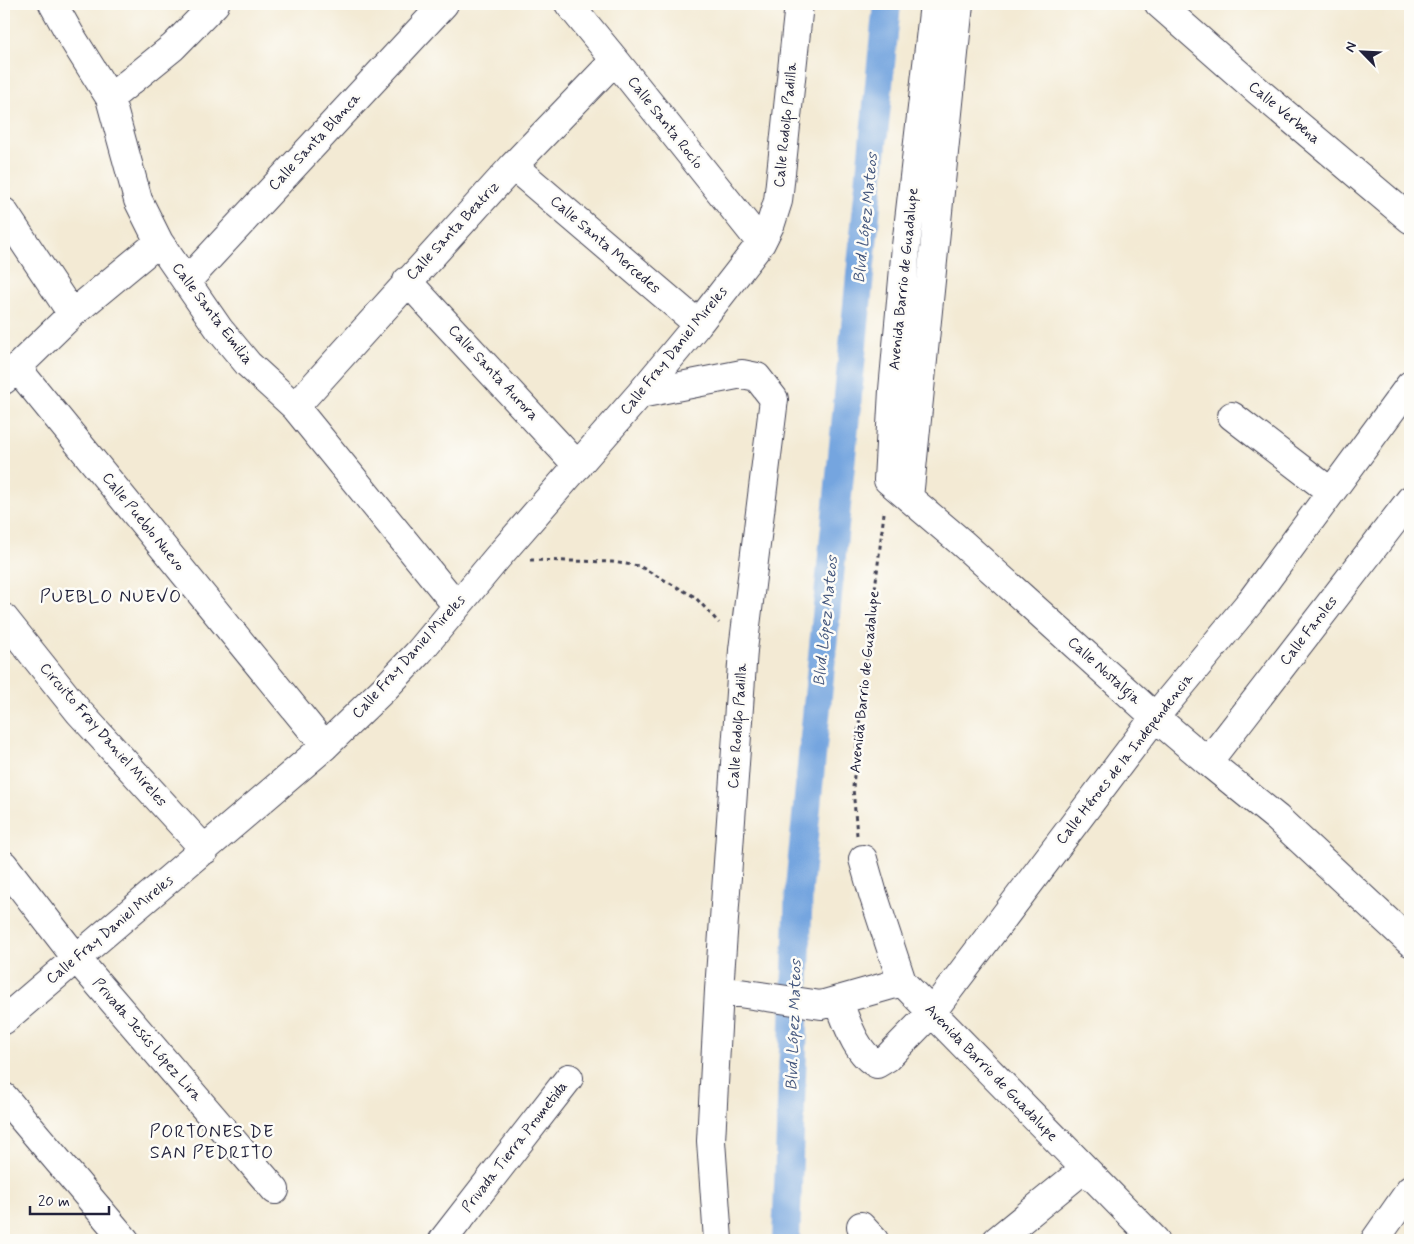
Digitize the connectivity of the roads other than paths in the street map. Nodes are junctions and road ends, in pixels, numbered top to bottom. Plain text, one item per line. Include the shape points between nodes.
1 (53, 4) edge
2 (215, 4) edge
3 (444, 4) edge
4 (569, 4) edge
5 (799, 4) edge
6 (959, 4) edge
7 (1159, 4) edge
8 (938, 8) edge
9 (615, 60) junction
10 (110, 98) junction
11 (513, 166) junction
12 (4, 212) edge
13 (1410, 220) edge
14 (159, 242) junction
15 (761, 243) junction
16 (186, 281) junction
17 (408, 281) junction
18 (72, 314) junction
19 (698, 324) junction
20 (10, 374) edge
21 (1410, 385) edge
22 (640, 394) junction
23 (295, 407) junction
24 (1232, 416) dead end
25 (578, 466) junction
26 (888, 480) joint
27 (1331, 492) junction
28 (910, 498) junction
29 (1410, 500) edge
30 (457, 606) junction
31 (4, 618) edge
32 (1155, 717) junction
33 (325, 746) junction
34 (1208, 762) junction
35 (205, 850) junction
36 (864, 859) road end
37 (4, 865) edge
38 (1410, 942) edge
39 (77, 958) junction
40 (902, 982) junction
41 (729, 991) junction
42 (830, 1003) junction
43 (932, 1012) junction
44 (4, 1020) edge
45 (569, 1078) dead end
46 (4, 1097) edge
47 (1084, 1169) junction
48 (275, 1190) dead end
49 (1410, 1190) edge
50 (125, 1240) edge
51 (443, 1240) edge
52 (718, 1240) edge
53 (997, 1240) edge
54 (1155, 1240) edge
55 (1375, 1240) edge

1 - 10 street, Calle Santa Emilia
2 - 10 street via 173,47
3 - 16 street, Calle Santa Blanca
4 - 9 street, Calle Santa Rocío
5 - 15 street, Calle Rodolfo Padilla via 778,201 772,223
6 - 28 street
7 - 13 street, Calle Verbena
8 - 26 street, Avenida Barrio de Guadalupe via 906,246 892,390
9 - 11 street, Calle Santa Beatriz
9 - 15 street, Calle Santa Rocío
10 - 14 street, Calle Santa Emilia via 138,200
11 - 17 street, Calle Santa Beatriz
11 - 19 street, Calle Santa Mercedes
12 - 18 street
14 - 16 street, Calle Santa Emilia
14 - 18 street
15 - 19 street, Calle Fray Daniel Mireles
16 - 23 street, Calle Santa Emilia via 248,364
17 - 23 street, Calle Santa Beatriz
17 - 25 street, Calle Santa Aurora
18 - 20 street
19 - 22 street, Calle Fray Daniel Mireles
20 - 33 street, Calle Pueblo Nuevo
21 - 27 street, Calle Héroes de la Independencia
22 - 25 street, Calle Fray Daniel Mireles
22 - 41 street, Calle Rodolfo Padilla via 742,374 757,377 774,399 743,650
23 - 30 street, Calle Santa Emilia
24 - 27 street
25 - 30 street, Calle Fray Daniel Mireles
26 - 28 street, Calle Nostalgia
27 - 32 street, Calle Héroes de la Independencia via 1251,601
28 - 32 street, Calle Nostalgia
29 - 34 street, Calle Faroles
30 - 33 street, Calle Fray Daniel Mireles via 386,687
31 - 35 street, Circuito Fray Daniel Mireles via 79,712
32 - 34 street, Calle Nostalgia
32 - 43 street, Calle Héroes de la Independencia
33 - 35 street, Calle Fray Daniel Mireles
34 - 38 street, Calle Nostalgia via 1277,818
35 - 39 street, Calle Fray Daniel Mireles
36 - 40 street, Avenida Barrio de Guadalupe
37 - 39 street, Privada Jesús López Lira
39 - 44 street, Calle Fray Daniel Mireles
39 - 48 street, Privada Jesús López Lira
40 - 42 street
40 - 43 street, Avenida Barrio de Guadalupe
41 - 42 street
41 - 52 street, Calle Rodolfo Padilla via 712,1142
42 - 43 street, Calle Héroes de la Independencia via 850,1028 863,1053 877,1064 887,1058
43 - 47 street, Avenida Barrio de Guadalupe
45 - 51 street, Privada Tierra Prometida
46 - 50 street
47 - 53 street
47 - 54 street, Avenida Barrio de Guadalupe
49 - 55 street

